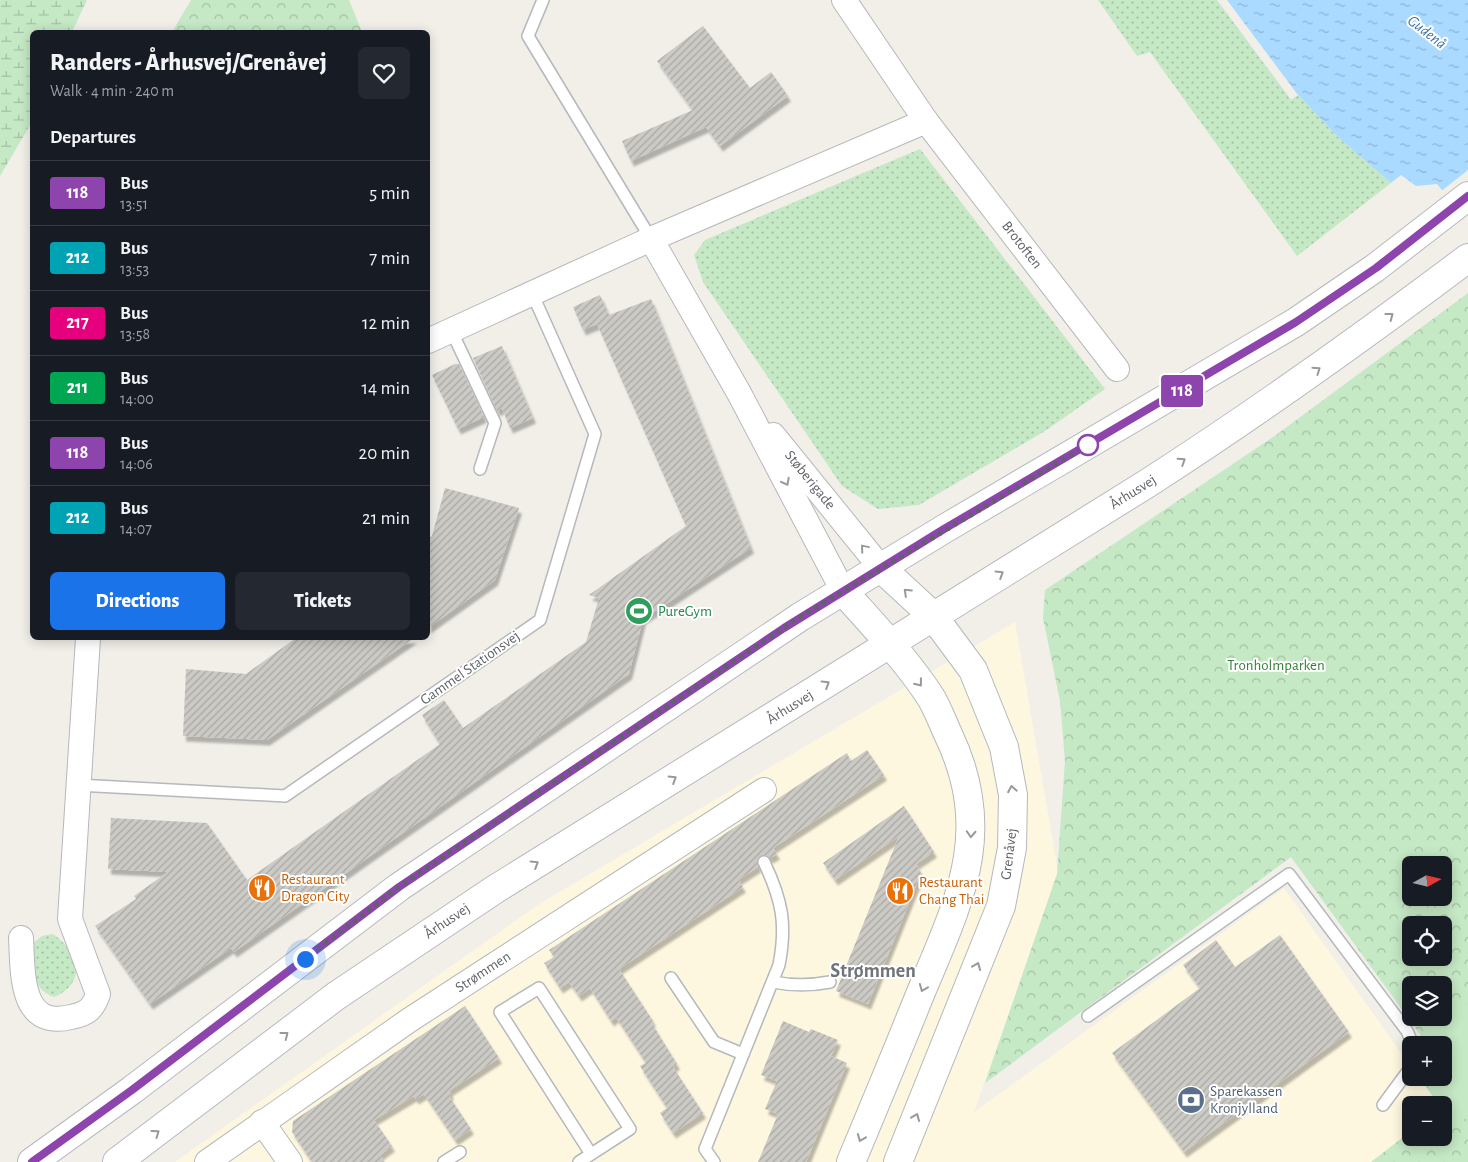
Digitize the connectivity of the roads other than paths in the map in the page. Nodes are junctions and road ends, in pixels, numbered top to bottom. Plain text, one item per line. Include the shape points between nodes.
1 (543, 0) edge
2 (844, 0) edge
3 (926, 121) junction
4 (1460, 202) edge
5 (650, 239) junction
6 (1468, 258) edge
7 (532, 293) junction
8 (451, 330) junction
9 (430, 340) edge
10 (1117, 369) dead end
11 (739, 393) junction
12 (480, 469) dead end
13 (881, 568) junction
14 (843, 591) junction
15 (933, 616) junction
16 (88, 640) edge
17 (890, 644) junction
18 (77, 785) junction
19 (764, 790) dead end
20 (764, 862) dead end
21 (21, 938) dead end
22 (671, 978) dead end
23 (773, 982) junction
24 (830, 982) dead end
25 (1088, 1016) dead end
26 (1409, 1036) edge
27 (744, 1054) junction
28 (1402, 1079) edge
29 (1383, 1105) dead end
30 (262, 1122) junction
31 (460, 1152) dead end
32 (591, 1154) junction
33 (448, 1161) edge
34 (32, 1162) edge
35 (116, 1162) edge
36 (207, 1162) edge
37 (290, 1162) edge
38 (579, 1162) edge
39 (714, 1162) edge
40 (851, 1162) edge
41 (898, 1162) edge

1 - 5 lane via 528,36
2 - 3 street, Brotoften
3 - 5 street
3 - 10 street, Brotoften
4 - 13 main road via 1376,268 1296,322
5 - 7 street
5 - 11 street, Støberigade
15 -> 6 main road, Århusvej via 1253,415
7 - 8 street
7 - 18 lane, Gammel Stationsvej via 595,434 540,620 285,796
8 - 9 street
8 - 12 lane via 495,423
13 -> 11 street, Støberigade
11 -> 14 street, Støberigade
13 - 14 main road
15 -> 13 main road, Grenåvej
14 - 17 main road
14 - 34 main road via 399,887
15 - 17 main road, Århusvej
41 -> 15 main road, Grenåvej via 1001,906 1012,848 1013,795 1004,747 973,670
16 - 18 street
35 -> 17 main road, Århusvej via 351,985 494,890
17 -> 40 main road via 930,697 953,745 966,780 972,817 970,857 958,904
18 - 21 street via 70,919 98,994 94,1006 84,1014 56,1020 33,1007 25,992
19 - 30 street, Strømmen via 735,818 408,1021
20 - 23 lane via 777,890 783,914 784,940
22 - 27 lane via 714,1042
23 - 24 lane via 792,986
23 - 27 lane
25 - 26 lane via 1290,874
27 - 39 lane via 705,1149
28 - 29 lane
30 - 36 street, Strømmen
30 - 37 street
31 - 33 lane
32 - 32 lane via 630,1129 539,988 500,1012
32 - 38 lane

